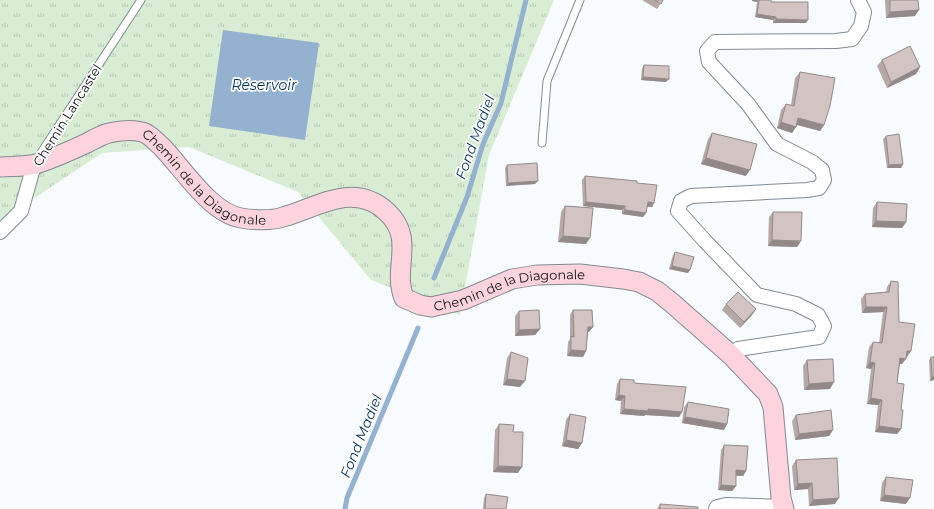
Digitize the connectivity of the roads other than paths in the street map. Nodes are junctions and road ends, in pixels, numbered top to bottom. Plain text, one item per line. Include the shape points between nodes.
1 (141, 0) edge
2 (580, 0) edge
3 (858, 0) edge
4 (542, 143) dead end
5 (34, 165) junction
6 (0, 167) edge
7 (0, 232) edge
8 (731, 355) junction
9 (784, 508) edge
10 (716, 509) edge

1 - 5 lane, Chemin Lancastel
2 - 4 lane via 547,81
3 - 8 street via 864,12 861,26 852,39 715,42 707,51 710,62 748,104 777,144 812,162 822,170 824,180 819,188 806,190 691,196 681,201 678,211 757,295 796,304 818,315 824,326 819,337 738,349
5 - 6 main road, Chemin de la Diagonale
5 - 7 street, Chemin Lancastel via 21,211
5 - 8 main road, Chemin de la Diagonale via 108,133 142,132 167,152 210,201 238,218 281,218 348,196 363,198 377,204 397,223 403,238 401,290 404,298 411,302 431,307 463,300 512,280 537,275 580,274 623,279 639,282 657,291
8 - 9 main road, Chemin de la Diagonale via 768,394 773,407
9 - 10 street via 726,505

